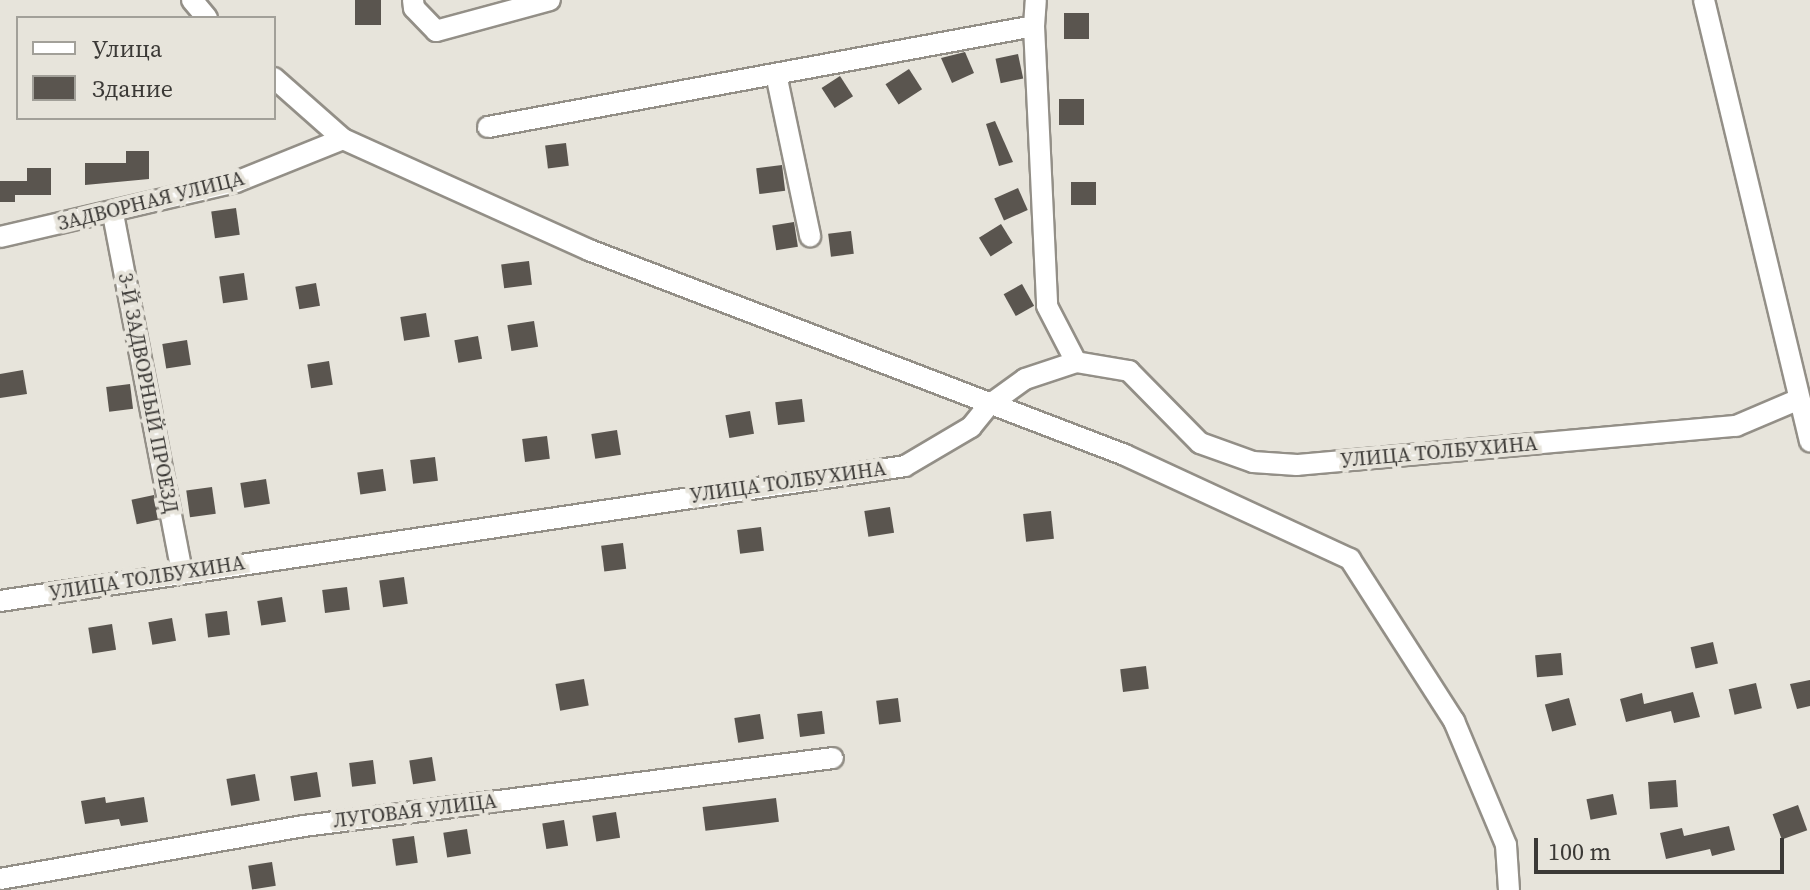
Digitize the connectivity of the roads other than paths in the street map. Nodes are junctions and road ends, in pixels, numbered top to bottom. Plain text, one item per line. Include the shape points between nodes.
1 (192, 0) edge
2 (413, 0) edge
3 (550, 0) edge
4 (1036, 0) edge
5 (1704, 0) edge
6 (205, 16) edge
7 (1034, 26) junction
8 (776, 74) junction
9 (276, 80) edge
10 (488, 127) dead end
11 (343, 139) junction
12 (113, 214) junction
13 (810, 236) dead end
14 (0, 237) edge
15 (1076, 362) junction
16 (1797, 400) junction
17 (989, 405) junction
18 (1810, 441) edge
19 (182, 572) junction
20 (0, 601) edge
21 (833, 758) dead end
22 (0, 879) edge
23 (1509, 890) edge

1 - 6 street
2 - 3 street via 436,31
4 - 7 street
5 - 16 street
7 - 8 street
7 - 15 street via 1047,306
8 - 10 street
8 - 13 street
9 - 11 street
11 - 12 street, ЗАДВОРНАЯ УЛИЦА via 236,182
11 - 17 street via 589,250
12 - 14 street, ЗАДВОРНАЯ УЛИЦА
12 - 19 street, 3-Й ЗАДВОРНЫЙ ПРОЕЗД
15 - 16 street, УЛИЦА ТОЛБУХИНА via 1129,371 1200,443 1253,462 1282,464 1736,426
15 - 17 street, УЛИЦА ТОЛБУХИНА via 1025,379
16 - 18 street
17 - 19 street, УЛИЦА ТОЛБУХИНА via 971,427 905,466
17 - 23 street via 1125,455 1350,559 1454,721 1506,845
19 - 20 street, УЛИЦА ТОЛБУХИНА
21 - 22 street, ЛУГОВАЯ УЛИЦА via 304,826

